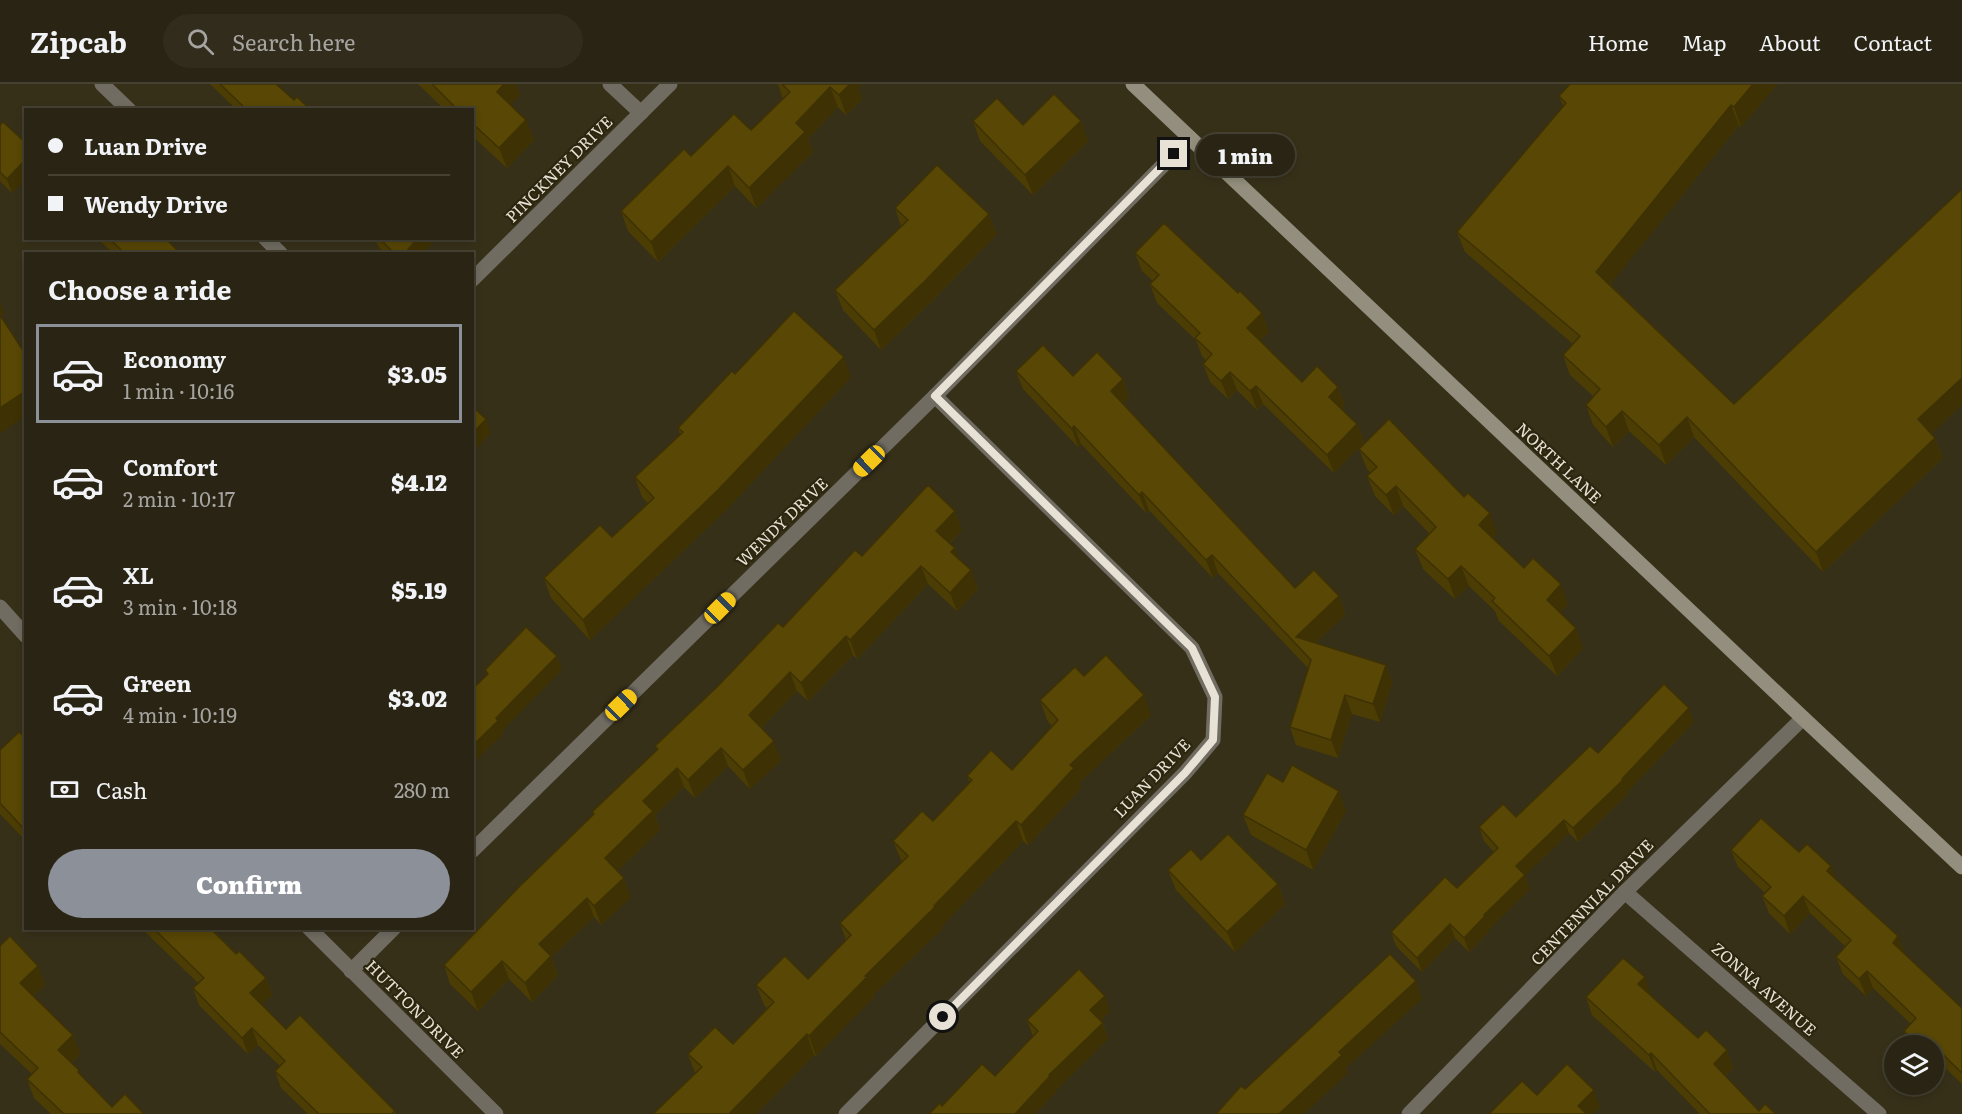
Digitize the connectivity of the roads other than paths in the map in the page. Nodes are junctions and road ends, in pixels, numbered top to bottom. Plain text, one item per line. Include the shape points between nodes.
1 (102, 84) edge
2 (610, 84) edge
3 (670, 84) edge
4 (1132, 84) edge
5 (127, 108) edge
6 (641, 113) junction
7 (1190, 138) junction
8 (268, 240) edge
9 (279, 252) edge
10 (474, 277) edge
11 (935, 396) junction
12 (0, 607) edge
13 (24, 634) edge
14 (1803, 718) junction
15 (474, 849) edge
16 (1962, 867) edge
17 (1625, 892) junction
18 (311, 930) edge
19 (392, 930) edge
20 (351, 971) junction
21 (496, 1114) edge
22 (846, 1114) edge
23 (1409, 1114) edge
24 (1880, 1114) edge

1 - 5 street
2 - 6 street
3 - 6 street, PINCKNEY DRIVE
4 - 7 street, NORTH LANE
6 - 10 street, PINCKNEY DRIVE
7 - 11 street, WENDY DRIVE
7 - 14 street, NORTH LANE
8 - 9 street
11 - 15 street, WENDY DRIVE
11 - 22 street, LUAN DRIVE via 1192,648 1215,697 1213,740 1185,773
12 - 13 street
14 - 16 street, NORTH LANE
14 - 17 street, CENTENNIAL DRIVE
17 - 23 street, CENTENNIAL DRIVE
17 - 24 street, ZONNA AVENUE
18 - 20 street, HUTTON DRIVE
19 - 20 street
20 - 21 street, HUTTON DRIVE

